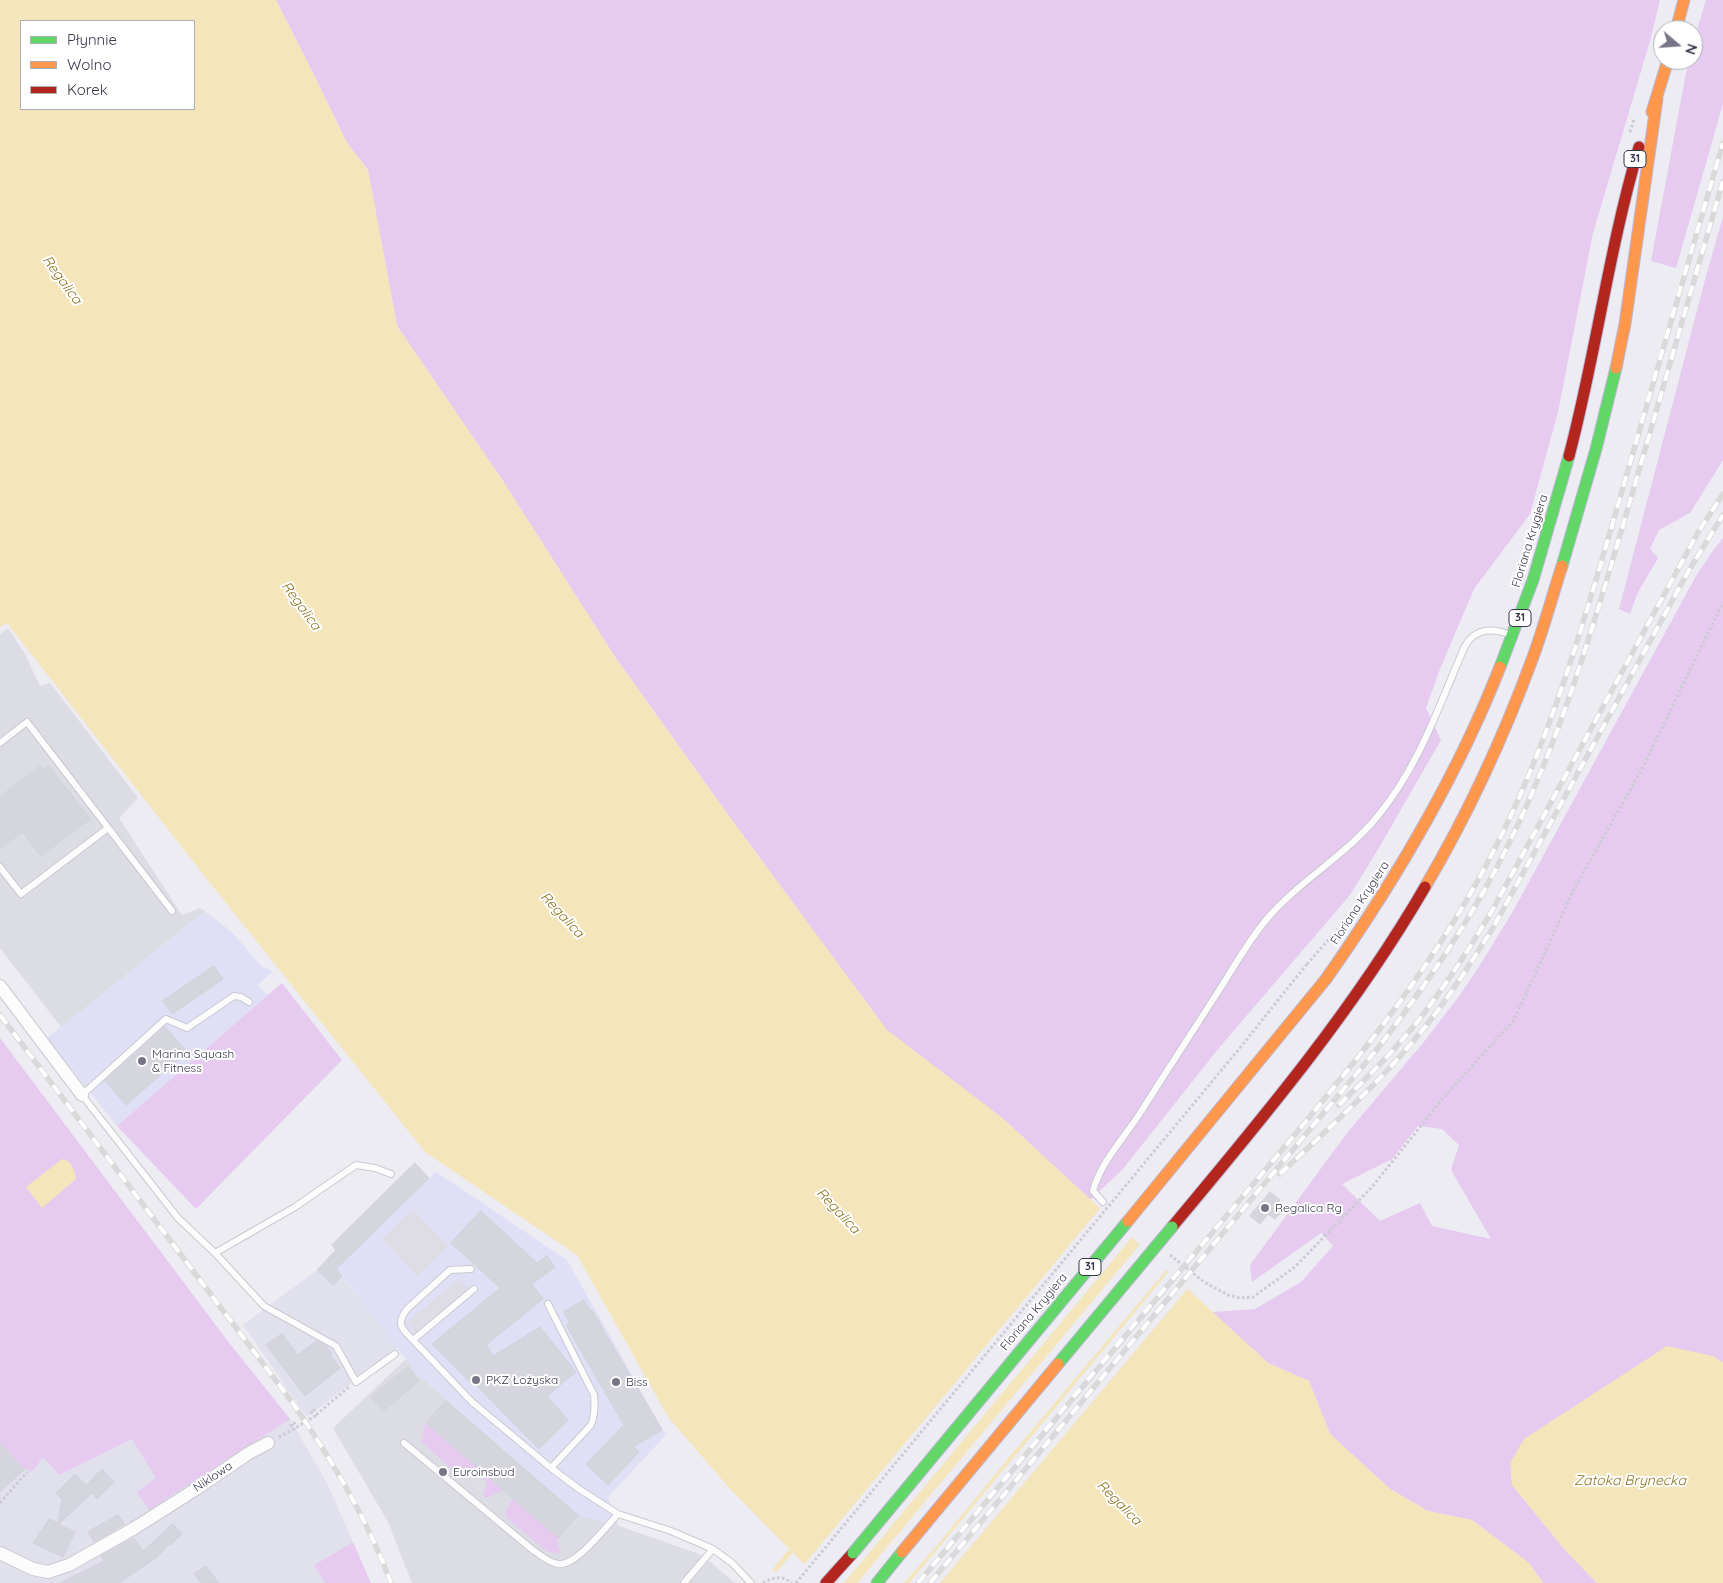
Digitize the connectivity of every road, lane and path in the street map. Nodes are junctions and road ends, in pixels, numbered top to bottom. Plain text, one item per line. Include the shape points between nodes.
1 (1684, 0) edge
2 (1679, 20) edge
3 (1665, 70) edge
4 (1657, 99) junction
5 (1723, 602) edge
6 (1513, 635) junction
7 (0, 743) edge
8 (108, 828) junction
9 (0, 867) edge
10 (172, 911) dead end
11 (1340, 926) dead end
12 (0, 986) edge
13 (249, 1002) dead end
14 (82, 1095) junction
15 (391, 1174) dead end
16 (1103, 1202) joint
17 (1110, 1208) dead end
18 (1165, 1251) dead end
19 (215, 1253) junction
20 (471, 1269) dead end
21 (474, 1288) dead end
22 (548, 1304) dead end
23 (413, 1340) junction
24 (395, 1354) dead end
25 (356, 1382) junction
26 (268, 1443) joint
27 (404, 1443) dead end
28 (551, 1468) junction
29 (27, 1472) dead end
30 (0, 1503) edge
31 (618, 1514) junction
32 (713, 1549) junction
33 (0, 1553) edge
34 (684, 1583) edge
35 (751, 1583) edge
36 (763, 1583) edge
37 (792, 1583) edge
38 (796, 1583) edge
39 (826, 1583) edge
40 (877, 1583) edge

1 - 2 main road
3 - 4 main road, Floriana Krygiera / 31
4 - 6 main road, Floriana Krygiera / 31 via 1624,197 1591,370 1567,464
4 - 40 main road, Floriana Krygiera / 31, bridge via 1621,349 1610,397 1532,658 1500,740 1462,821 1375,970 1306,1064
5 - 18 path via 1642,769 1574,889 1514,1020 1445,1096 1371,1188 1294,1267 1253,1297 1228,1296 1204,1282
6 - 16 lane via 1487,630 1477,633 1467,642 1418,756 1402,784 1358,838 1266,920 1096,1181 1093,1191
6 - 39 main road, Floriana Krygiera / 31, bridge via 1479,717 1430,815 1390,884 1326,979
7 - 8 lane via 27,722
8 - 9 lane via 21,894
8 - 10 lane
11 - 38 path, bridge
12 - 14 street
13 - 14 lane via 234,996 187,1028 166,1019
14 - 19 lane via 178,1218
15 - 19 lane via 356,1165 294,1207
16 - 17 path
19 - 25 lane via 264,1306 336,1346
20 - 23 lane via 450,1270 402,1316 402,1329
21 - 23 lane
22 - 28 lane via 594,1395 595,1406 591,1425
23 - 28 lane via 472,1402
24 - 25 lane
25 - 26 path via 317,1414 314,1410 311,1412 315,1416 297,1427 294,1423 291,1425 294,1429
26 - 33 street, Niklowa via 141,1524 69,1565 48,1572 33,1569
27 - 31 lane via 534,1551 557,1564 577,1557
28 - 31 lane
29 - 30 path
31 - 32 lane
32 - 34 lane
32 - 35 lane
36 - 37 path via 774,1577 786,1578

